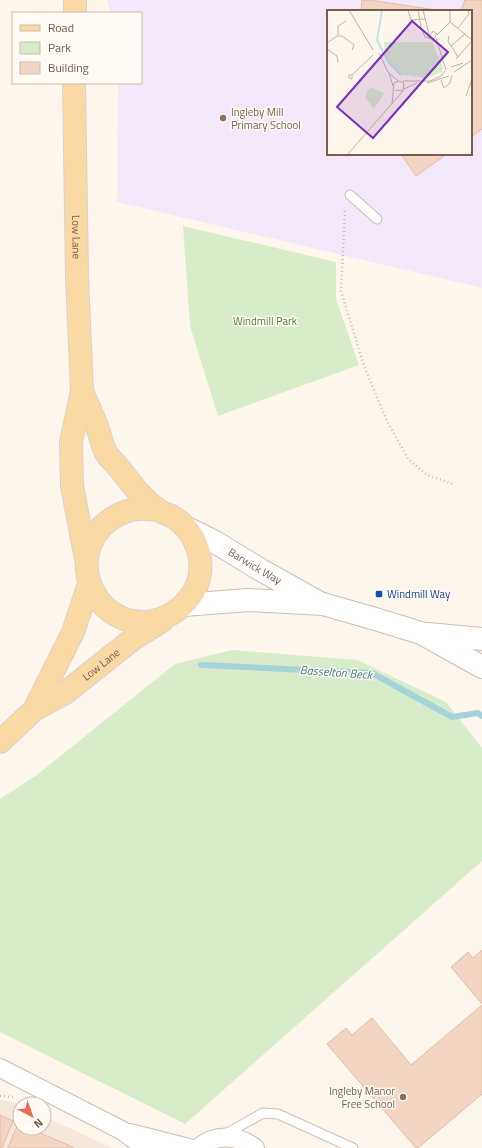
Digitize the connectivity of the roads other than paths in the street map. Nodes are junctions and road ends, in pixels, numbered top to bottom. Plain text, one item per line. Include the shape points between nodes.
1 (75, 0) edge
2 (75, 12) edge
3 (74, 84) edge
4 (350, 195) road end
5 (377, 219) dead end
6 (82, 391) junction
7 (157, 510) junction
8 (187, 528) junction
9 (86, 559) junction
10 (89, 584) junction
11 (323, 604) junction
12 (184, 605) junction
13 (166, 618) junction
14 (421, 633) junction
15 (482, 639) edge
16 (482, 667) edge
17 (34, 710) junction
18 (0, 742) edge
19 (1, 1069) edge
20 (123, 1131) junction
21 (221, 1137) junction
22 (145, 1148) edge
23 (189, 1148) edge
24 (198, 1148) edge
25 (255, 1148) edge
26 (354, 1148) edge

1 - 2 main road
3 - 6 main road, Low Lane via 76,277
4 - 5 lane
6 - 7 main road, Low Lane via 106,452 140,495
6 - 9 main road, Low Lane via 71,442 72,486
7 - 8 main road via 173,517
7 - 9 main road via 138,508 114,517 103,525 92,541
8 - 11 street, Barwick Way
8 - 12 main road via 196,542 200,558 200,575 194,591
9 - 10 main road
10 - 13 main road via 98,601 112,614 129,621 142,622
10 - 17 main road, Low Lane via 73,632
11 - 12 street, Barwick Way via 248,600
11 - 14 street, Barwick Way
12 - 13 main road
13 - 17 main road, Low Lane via 133,639 65,693
14 - 15 street, Barwick Way
14 - 16 street, Barwick Way
17 - 18 main road, Low Lane
19 - 20 street
20 - 22 street
20 - 23 street
21 - 24 street
21 - 25 street via 233,1137
21 - 26 lane via 263,1113 278,1114

